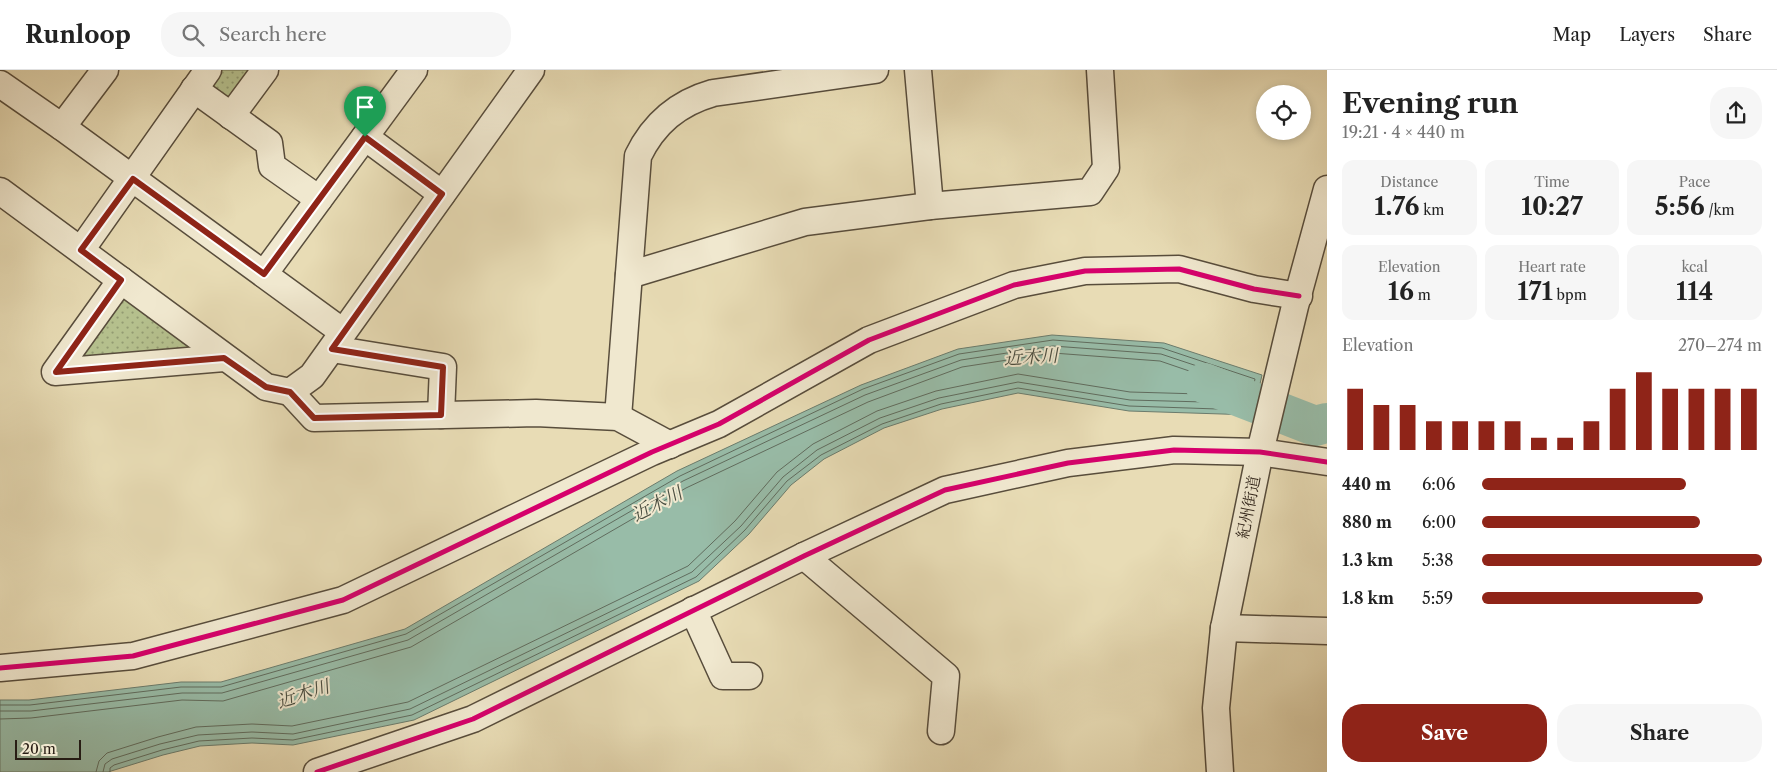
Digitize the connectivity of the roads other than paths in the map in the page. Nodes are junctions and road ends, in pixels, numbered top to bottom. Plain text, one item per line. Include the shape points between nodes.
1 (265, 70) edge
2 (414, 70) edge
3 (531, 70) edge
4 (875, 70) edge
5 (918, 70) edge
6 (1100, 70) edge
7 (101, 72) edge
8 (201, 80) edge
9 (0, 84) edge
10 (231, 116) junction
11 (62, 127) junction
12 (365, 137) junction
13 (133, 179) junction
14 (1327, 189) edge
15 (0, 191) edge
16 (442, 194) junction
17 (319, 199) junction
18 (930, 206) junction
19 (81, 250) junction
20 (264, 274) junction
21 (629, 275) junction
22 (121, 280) junction
23 (1297, 301) junction
24 (338, 340) junction
25 (224, 358) junction
26 (290, 392) junction
27 (441, 415) junction
28 (618, 417) junction
29 (670, 445) junction
30 (1261, 450) junction
31 (1327, 462) edge
32 (804, 556) junction
33 (693, 610) junction
34 (1224, 628) junction
35 (1327, 632) edge
36 (0, 668) edge
37 (749, 676) dead end
38 (941, 731) dead end
39 (317, 772) edge
40 (1220, 772) edge

1 - 10 street
2 - 12 street
3 - 16 street
4 - 21 street via 713,93 695,98 655,127 638,156
5 - 18 street
6 - 18 street via 1106,168 1090,192
7 - 11 street
8 - 10 street
8 - 13 street
9 - 11 street
10 - 17 street via 270,143 272,166
11 - 13 street
12 - 16 street
12 - 17 street
13 - 19 street
13 - 20 street
14 - 23 street, 紀州街道
15 - 19 street
16 - 24 street
17 - 20 street
18 - 21 street via 804,222
19 - 22 street
20 - 24 street
21 - 28 street
22 - 25 street
22 - 25 street via 56,372
23 - 29 street via 1179,268 1084,271 1014,285 869,340 719,424
23 - 30 street, 紀州街道
24 - 26 street via 312,376
24 - 27 street via 443,367
25 - 26 street via 266,387
26 - 27 street via 314,418
27 - 28 street via 536,412
28 - 29 street
29 - 36 street via 343,600 133,656
30 - 31 street
30 - 32 street via 1174,450 1068,463 945,490
30 - 34 street, 紀州街道
32 - 33 street
32 - 38 street via 946,676
33 - 37 street via 723,676
33 - 39 street via 473,719
34 - 35 street
34 - 40 street, 紀州街道 via 1216,708

